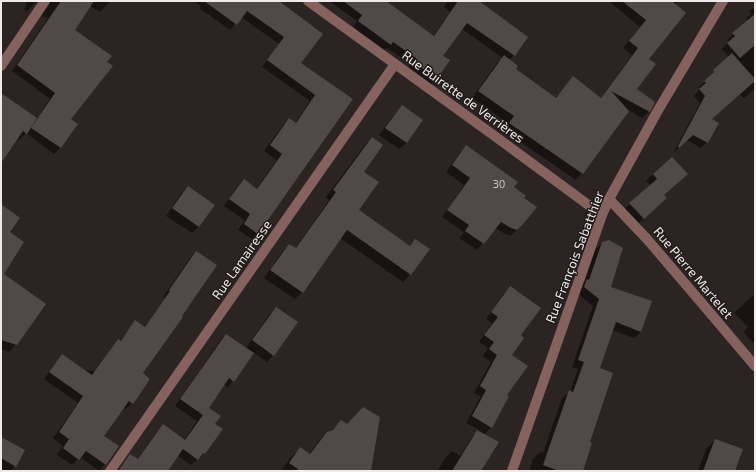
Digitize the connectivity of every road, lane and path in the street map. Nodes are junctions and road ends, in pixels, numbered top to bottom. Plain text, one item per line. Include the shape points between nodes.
1 (46, 1) edge
2 (308, 1) edge
3 (722, 1) edge
4 (395, 64) junction
5 (1, 66) edge
6 (609, 198) junction
7 (602, 215) junction
8 (755, 366) edge
9 (110, 471) edge
10 (512, 471) edge

1 - 5 street
2 - 4 street, Rue Buirette de Verrières
3 - 6 street, Rue François Sabatthier
4 - 7 street, Rue Buirette de Verrières
4 - 9 street, Rue Lamairesse
6 - 7 street, Rue François Sabatthier
6 - 8 street, Rue Pierre Martelet via 648,239
7 - 10 street, Rue François Sabatthier

